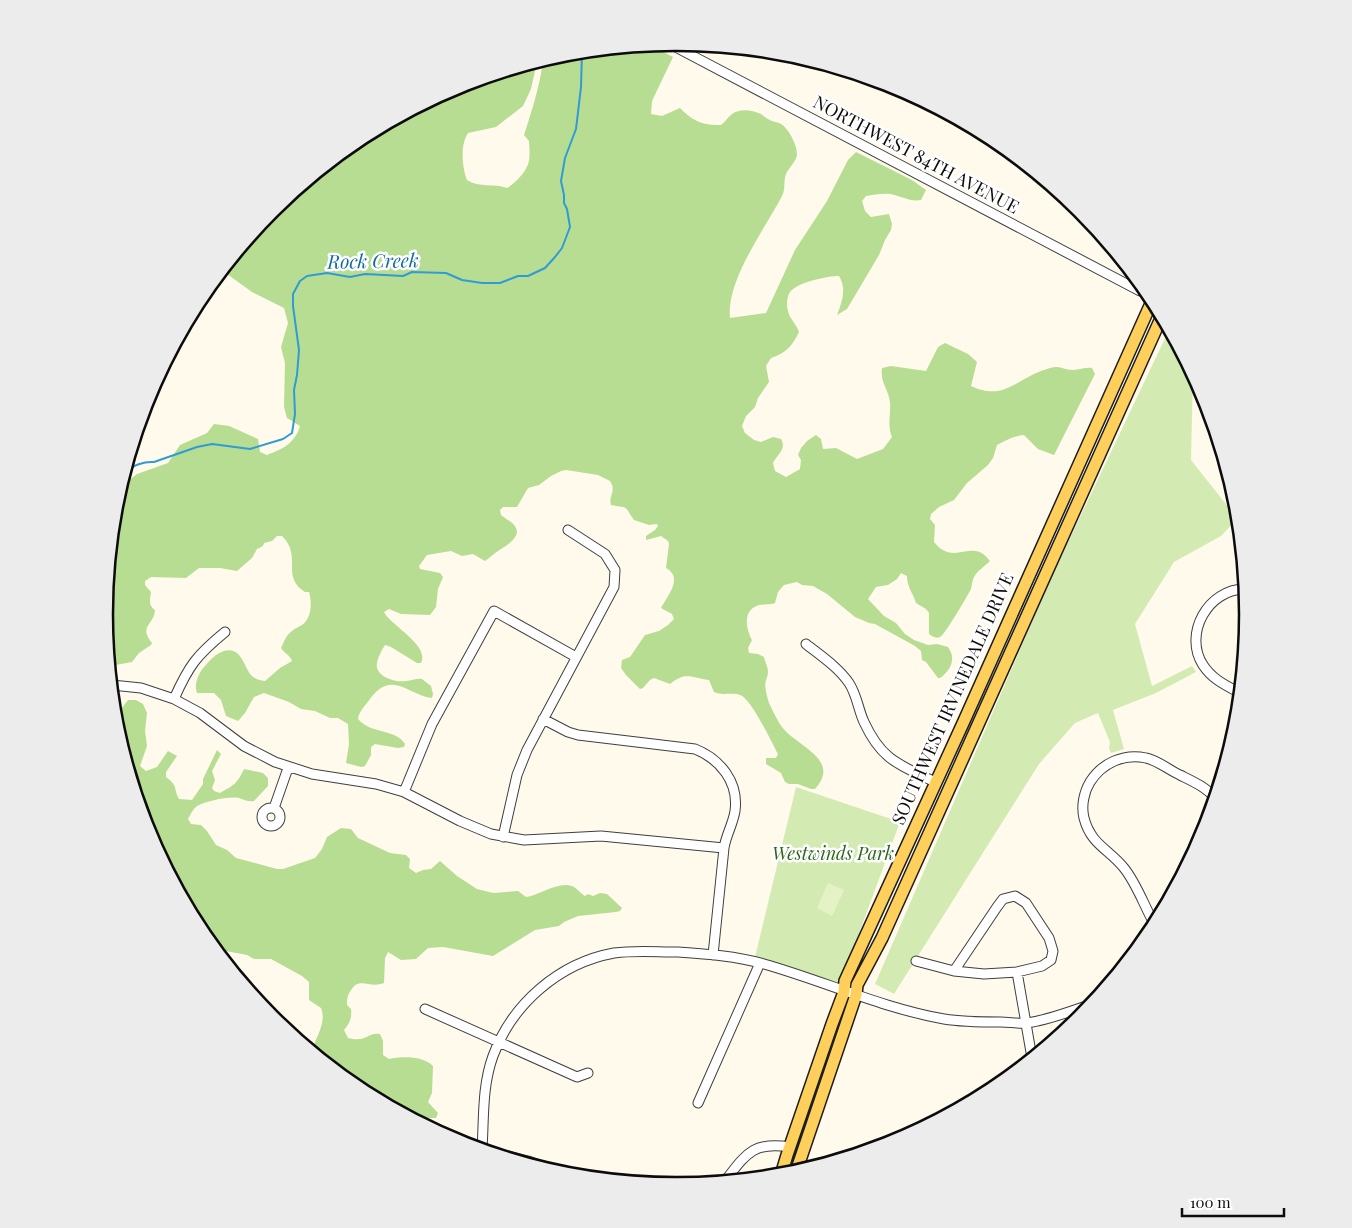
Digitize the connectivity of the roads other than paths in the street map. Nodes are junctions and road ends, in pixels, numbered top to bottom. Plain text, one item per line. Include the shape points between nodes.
1 (684, 51) edge
2 (1135, 288) edge
3 (1149, 309) edge
4 (1158, 325) edge
5 (568, 530) dead end
6 (1238, 590) edge
7 (225, 632) dead end
8 (806, 644) dead end
9 (994, 652) junction
10 (576, 657) junction
11 (1008, 657) junction
12 (118, 686) edge
13 (1234, 690) edge
14 (174, 699) junction
15 (543, 719) junction
16 (288, 768) junction
17 (936, 782) junction
18 (404, 792) junction
19 (1209, 794) edge
20 (274, 808) dead end
21 (503, 837) junction
22 (724, 848) junction
23 (1151, 916) edge
24 (713, 955) junction
25 (916, 961) dead end
26 (760, 963) junction
27 (954, 971) junction
28 (1017, 972) junction
29 (844, 992) junction
30 (856, 995) junction
31 (1077, 1008) edge
32 (425, 1009) dead end
33 (1027, 1023) junction
34 (499, 1042) junction
35 (1031, 1050) edge
36 (588, 1073) dead end
37 (698, 1103) dead end
38 (482, 1142) edge
39 (790, 1147) junction
40 (799, 1163) edge
41 (785, 1166) edge
42 (731, 1174) edge

1 - 2 street, NORTHWEST 84TH AVENUE
3 - 9 main road, SOUTHWEST IRVINEDALE DRIVE
4 - 11 main road, SOUTHWEST IRVINEDALE DRIVE
5 - 10 street via 605,554 615,570 610,596
6 - 13 street via 1228,592 1210,604 1199,622 1196,635 1198,656 1206,669 1219,682
7 - 14 street via 194,660
8 - 17 street via 848,682 864,722 885,756 899,766
9 - 11 main road
9 - 17 main road, SOUTHWEST IRVINEDALE DRIVE
10 - 15 street
10 - 18 street via 494,611 432,724
11 - 30 main road, SOUTHWEST IRVINEDALE DRIVE via 882,938 857,985
12 - 14 street via 141,688
14 - 16 street via 200,713 244,746
15 - 21 street via 520,768
15 - 22 street via 578,735 684,746 712,758 720,764 734,790 735,810
16 - 18 street
16 - 20 street
17 - 29 main road, SOUTHWEST IRVINEDALE DRIVE via 845,981
18 - 21 street via 476,829
19 - 23 street via 1146,758 1119,758 1111,762 1100,769 1086,790 1083,806 1089,832 1124,868
21 - 22 street via 540,840 601,836
22 - 24 street
24 - 26 street
24 - 34 street via 631,951 584,962 555,977 528,999
25 - 27 street
26 - 29 street
26 - 37 street
27 - 28 street via 984,974
27 - 28 street via 997,907 1004,899 1015,896 1026,903 1054,951 1051,960 1042,966
28 - 33 street
29 - 30 street
29 - 39 main road, SOUTHWEST IRVINEDALE DRIVE
30 - 33 street via 945,1019
30 - 40 main road, SOUTHWEST IRVINEDALE DRIVE
31 - 33 street
32 - 34 street
33 - 35 street
34 - 36 street via 577,1076
34 - 38 street via 486,1088
39 - 41 main road, SOUTHWEST IRVINEDALE DRIVE
39 - 42 street via 774,1144 756,1149

